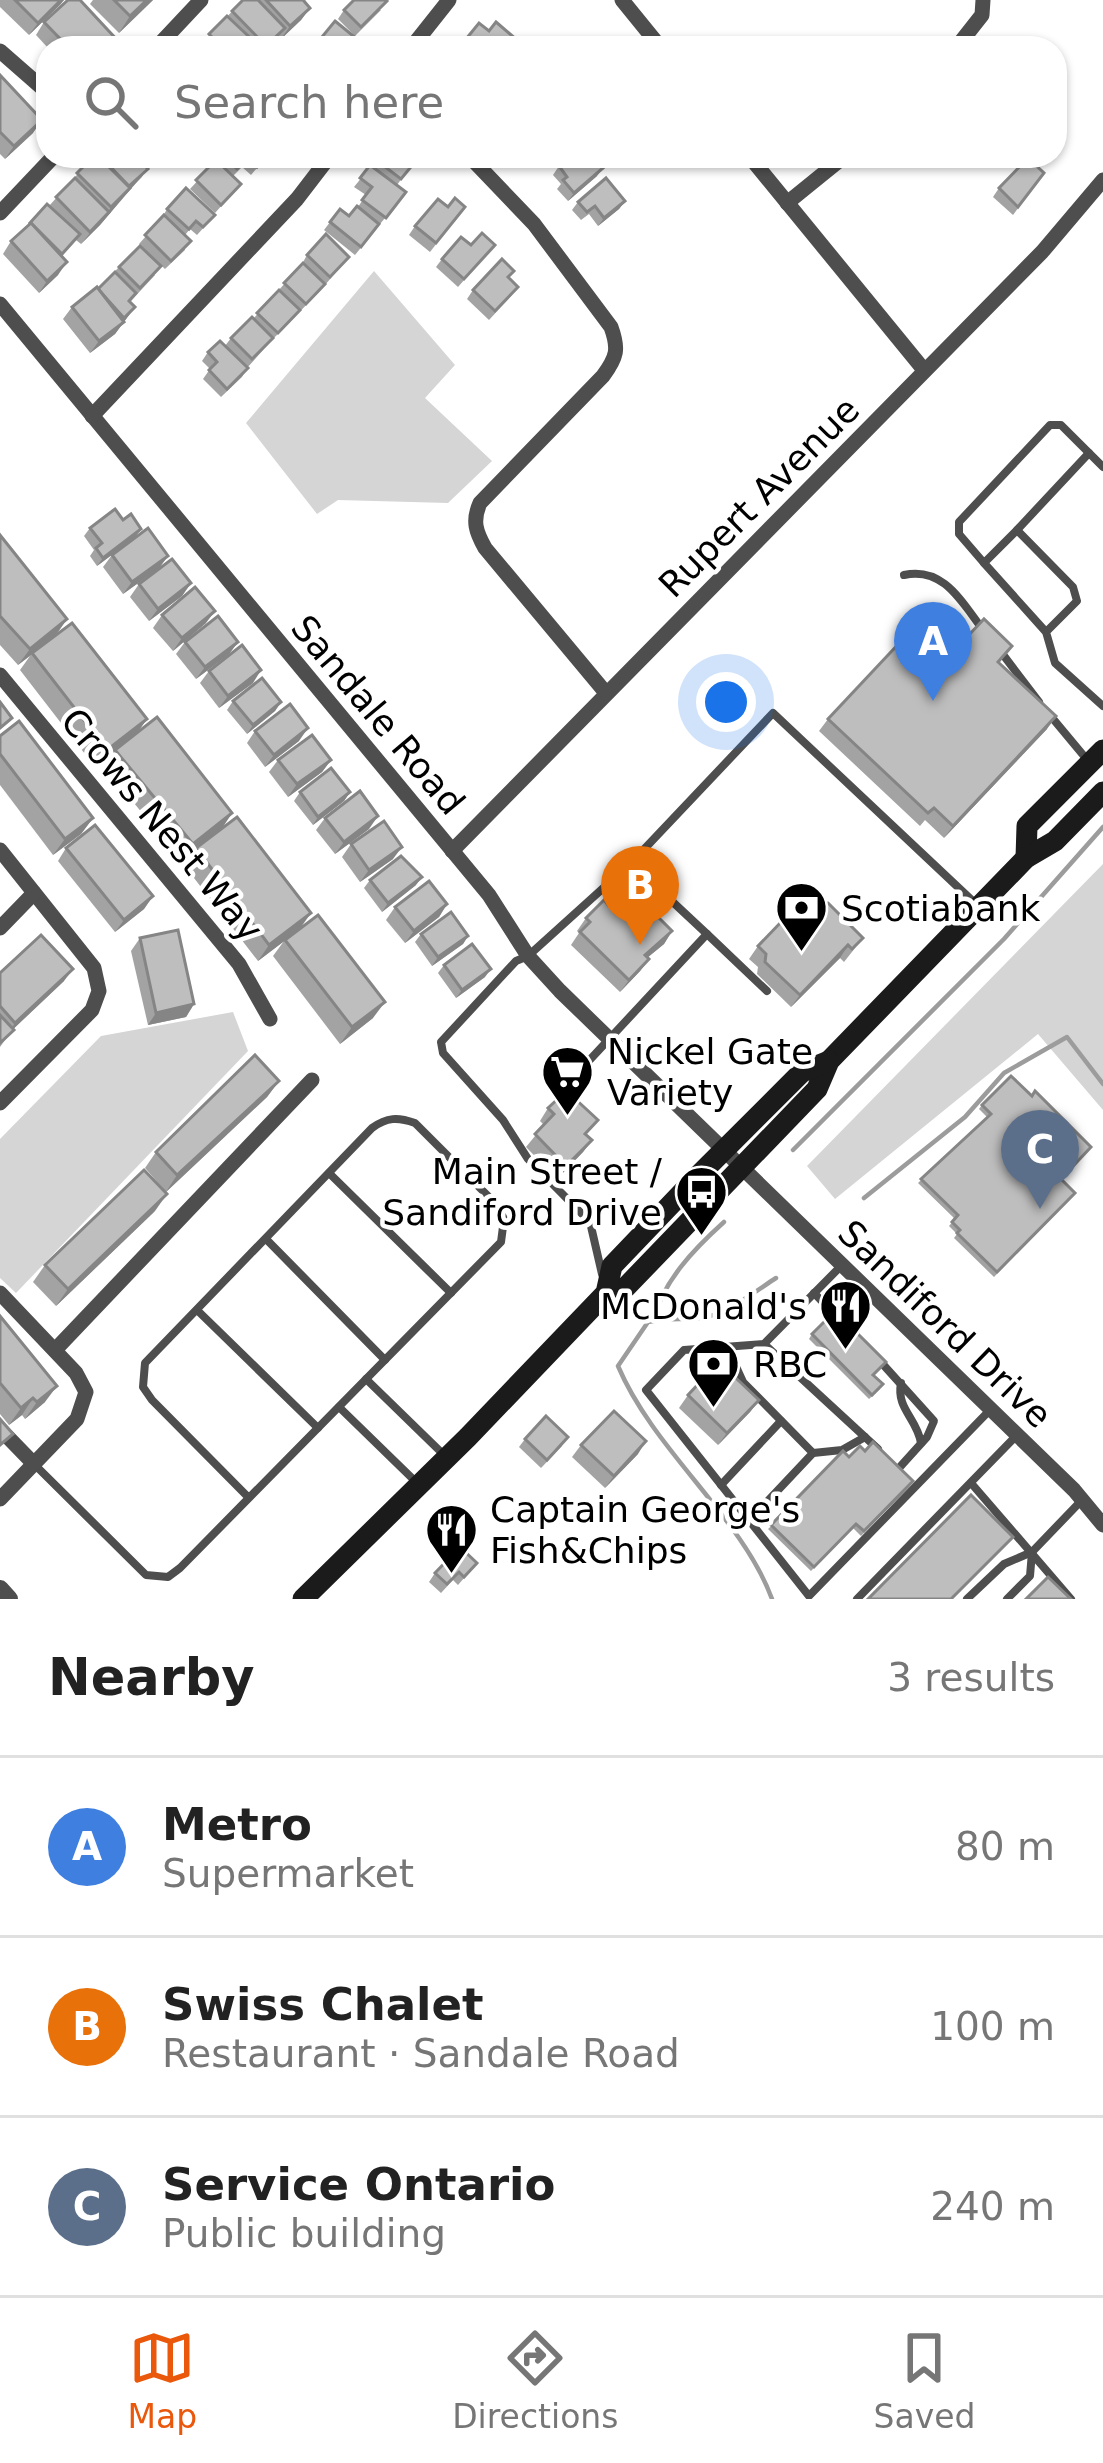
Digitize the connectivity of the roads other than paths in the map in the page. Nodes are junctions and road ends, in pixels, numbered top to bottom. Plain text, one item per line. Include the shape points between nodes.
1 (202, 0) edge
2 (449, 0) edge
3 (622, 0) edge
4 (983, 0) edge
5 (168, 36) edge
6 (420, 36) edge
7 (651, 36) edge
8 (965, 36) edge
9 (0, 51) edge
10 (36, 83) edge
11 (43, 168) edge
12 (320, 168) edge
13 (480, 168) edge
14 (759, 168) edge
15 (830, 168) edge
16 (1103, 180) edge
17 (787, 203) junction
18 (0, 213) edge
19 (0, 304) edge
20 (924, 370) junction
21 (92, 416) junction
22 (1089, 453) junction
23 (1103, 467) edge
24 (1017, 530) junction
25 (984, 563) junction
26 (904, 575) dead end
27 (1046, 632) junction
28 (0, 676) edge
29 (606, 693) junction
30 (1103, 706) edge
31 (1097, 756) edge
32 (1103, 792) edge
33 (0, 850) edge
34 (452, 851) junction
35 (1026, 858) junction
36 (631, 863) junction
37 (34, 893) junction
38 (979, 907) junction
39 (0, 928) edge
40 (707, 934) junction
41 (528, 956) junction
42 (766, 991) dead end
43 (270, 1018) dead end
44 (609, 1038) junction
45 (829, 1061) junction
46 (571, 1080) dead end
47 (312, 1081) dead end
48 (0, 1103) edge
49 (724, 1151) junction
50 (741, 1170) junction
51 (329, 1173) junction
52 (266, 1239) junction
53 (840, 1266) junction
54 (0, 1293) edge
55 (451, 1293) junction
56 (606, 1293) junction
57 (814, 1293) junction
58 (197, 1310) junction
59 (843, 1323) edge
60 (764, 1344) junction
61 (727, 1347) junction
62 (55, 1350) junction
63 (872, 1353) edge
64 (385, 1360) junction
65 (366, 1379) junction
66 (901, 1383) junction
67 (339, 1407) junction
68 (990, 1410) junction
69 (781, 1421) junction
70 (318, 1428) junction
71 (0, 1429) edge
72 (1017, 1436) junction
73 (865, 1437) junction
74 (921, 1444) junction
75 (813, 1453) junction
76 (447, 1458) junction
77 (34, 1464) junction
78 (898, 1468) junction
79 (971, 1483) junction
80 (420, 1485) junction
81 (721, 1486) junction
82 (919, 1486) junction
83 (0, 1498) edge
84 (249, 1498) junction
85 (1082, 1500) junction
86 (749, 1521) junction
87 (1103, 1525) edge
88 (1032, 1552) junction
89 (0, 1589) edge
90 (9, 1599) edge
91 (303, 1599) edge
92 (857, 1599) edge
93 (967, 1599) edge
94 (1006, 1599) edge
95 (1071, 1599) edge

1 - 5 street
2 - 6 street
3 - 7 street
4 - 8 street
9 - 10 street
11 - 18 street
12 - 21 street
13 - 29 street via 533,224 618,346 603,376 475,514 485,548
14 - 17 street
15 - 17 street
16 - 20 street, Rupert Avenue
17 - 20 street
19 - 21 street, Sandale Road
20 - 29 street, Rupert Avenue
21 - 34 street, Sandale Road
22 - 23 lane
22 - 24 lane
22 - 25 lane via 1061,425 1050,425 959,522 958,534
24 - 25 lane
24 - 27 lane via 1073,587 1077,602
25 - 27 lane
26 - 31 lane via 947,584
27 - 30 lane via 1055,663
28 - 43 street, Crows Nest Way via 239,964
29 - 34 street, Rupert Avenue
31 - 35 main road via 1027,826
32 - 35 main road
33 - 37 street
34 - 41 street, Sandale Road
35 - 38 main road
36 - 38 lane via 773,713
36 - 40 lane
36 - 41 lane
37 - 39 street
37 - 48 street via 94,968 99,994
38 - 45 main road
40 - 42 lane
40 - 44 lane
41 - 44 street, Sandale Road
41 - 56 lane via 441,1048 590,1222
44 - 46 lane
44 - 49 street, Sandale Road
45 - 49 main road via 802,1072
45 - 50 main road via 817,1089
47 - 62 street
49 - 50 street, Sandiford Drive
49 - 56 main road via 612,1266
50 - 53 street, Sandiford Drive
50 - 56 main road via 626,1287
51 - 52 lane
51 - 55 lane
51 - 55 lane via 383,1120 415,1123 432,1139 505,1219 502,1242
52 - 58 lane
52 - 64 lane
53 - 57 lane
53 - 68 street, Sandiford Drive
54 - 62 street
55 - 64 lane
56 - 76 main road
57 - 59 lane
57 - 60 lane
58 - 70 lane
58 - 84 lane via 146,1363 143,1387
60 - 61 lane
60 - 73 lane
61 - 69 lane via 742,1382
61 - 81 lane via 685,1350 646,1390
62 - 77 street via 86,1392 77,1418
63 - 66 lane
64 - 65 lane
65 - 67 lane
65 - 76 lane
66 - 74 lane via 900,1405
66 - 74 lane via 934,1420
67 - 70 lane
67 - 80 lane
68 - 72 street, Sandiford Drive
68 - 82 lane
69 - 75 lane
69 - 81 lane
70 - 84 lane
71 - 77 street
72 - 79 lane
72 - 85 street, Sandiford Drive
73 - 75 lane
73 - 78 lane
74 - 78 lane
75 - 86 lane
76 - 80 main road
77 - 83 street
77 - 84 lane via 157,1579 180,1568
78 - 82 lane
79 - 88 lane
79 - 92 lane
80 - 91 main road
81 - 86 lane
82 - 86 lane via 809,1596
85 - 87 street, Sandiford Drive
85 - 88 lane
88 - 93 lane via 1004,1564
88 - 94 lane via 1030,1576
88 - 95 lane
89 - 90 street

